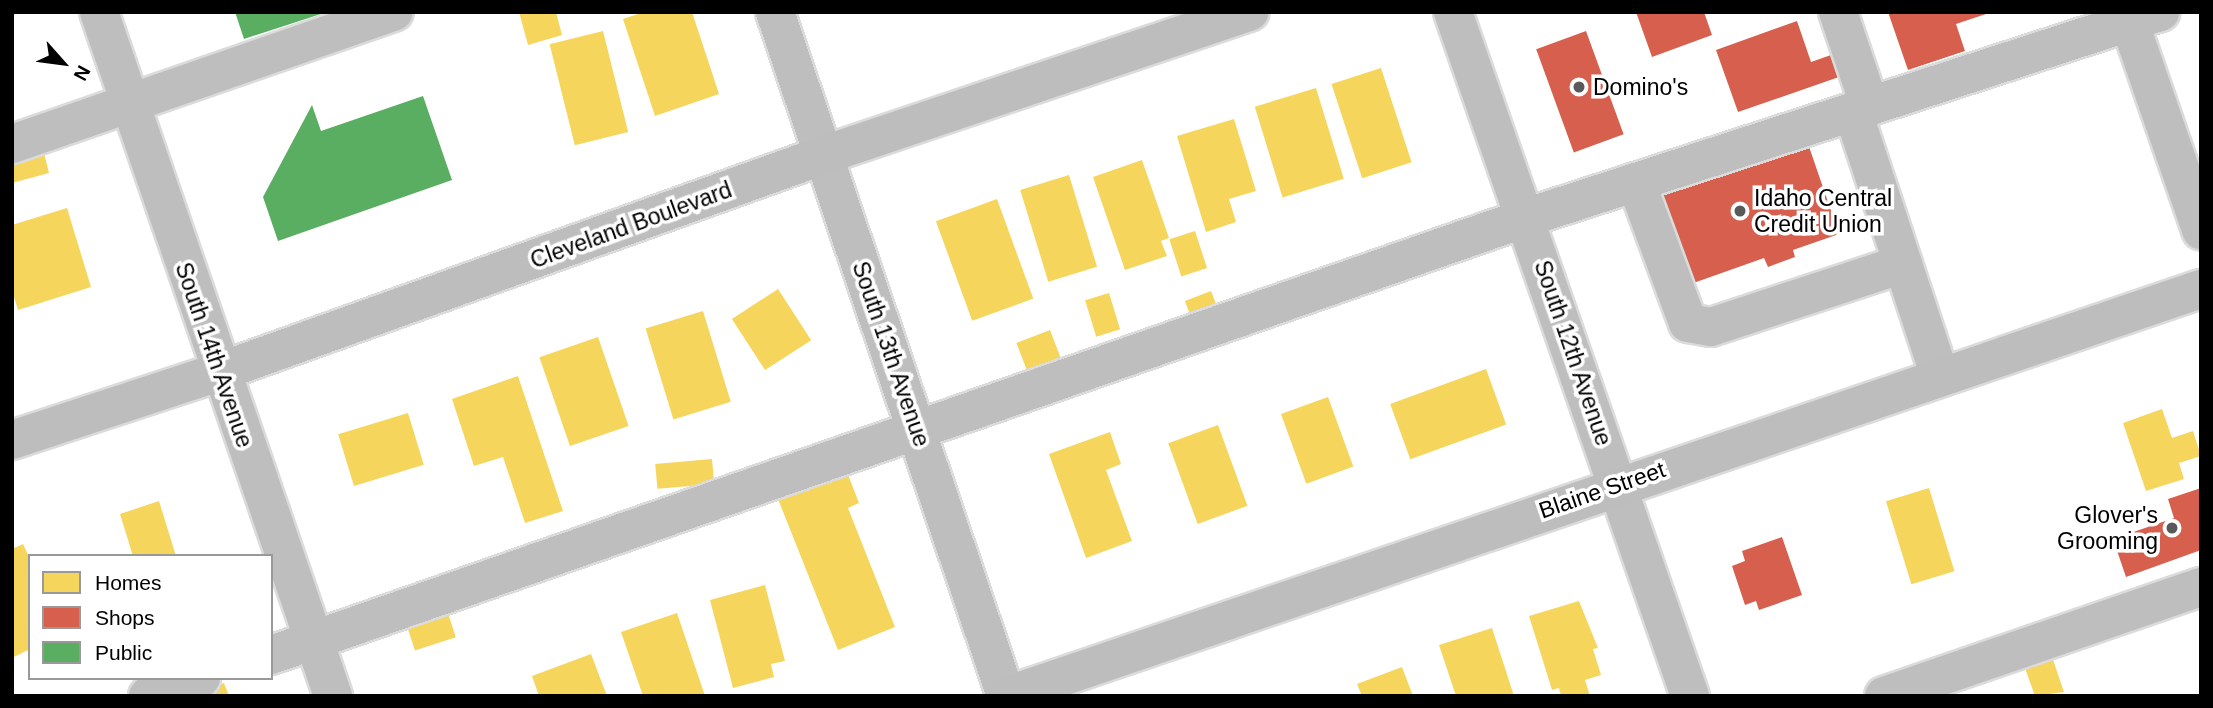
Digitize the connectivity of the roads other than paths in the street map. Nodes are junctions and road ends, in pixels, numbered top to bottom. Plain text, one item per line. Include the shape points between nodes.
1 (99, 12) edge
2 (394, 12) edge
3 (775, 12) edge
4 (1250, 12) edge
5 (1452, 12) edge
6 (1838, 12) edge
7 (2139, 16) edge
8 (130, 105) junction
9 (1861, 110) junction
10 (12, 144) edge
11 (824, 155) junction
12 (1636, 182) junction
13 (1525, 218) junction
14 (2201, 230) edge
15 (1903, 264) junction
16 (2201, 289) edge
17 (219, 372) junction
18 (1940, 377) junction
19 (916, 427) junction
20 (12, 440) edge
21 (1619, 484) junction
22 (2201, 587) edge
23 (314, 641) junction
24 (273, 654) edge
25 (195, 680) edge
26 (148, 696) edge
27 (333, 696) edge
28 (1006, 696) edge
29 (1690, 696) edge
30 (1884, 696) edge

1 - 8 street, South 14th Avenue
2 - 8 street
3 - 11 street, South 13th Avenue
4 - 11 main road, Cleveland Boulevard
5 - 13 street, South 12th Avenue
6 - 9 street
7 - 9 street
7 - 14 street
8 - 10 street
8 - 17 street, South 14th Avenue
9 - 12 street
9 - 15 street
11 - 17 main road, Cleveland Boulevard
11 - 19 street, South 13th Avenue
12 - 13 street
12 - 15 street via 1688,323 1711,327
13 - 19 street
13 - 21 street, South 12th Avenue
15 - 18 street
16 - 18 main road, Blaine Street
17 - 20 main road, Cleveland Boulevard
17 - 23 street, South 14th Avenue
18 - 21 main road, Blaine Street
19 - 23 street
19 - 28 street, South 13th Avenue
21 - 28 main road, Blaine Street
21 - 29 street, South 12th Avenue
22 - 30 street
23 - 24 street
23 - 27 street, South 14th Avenue
25 - 26 street

